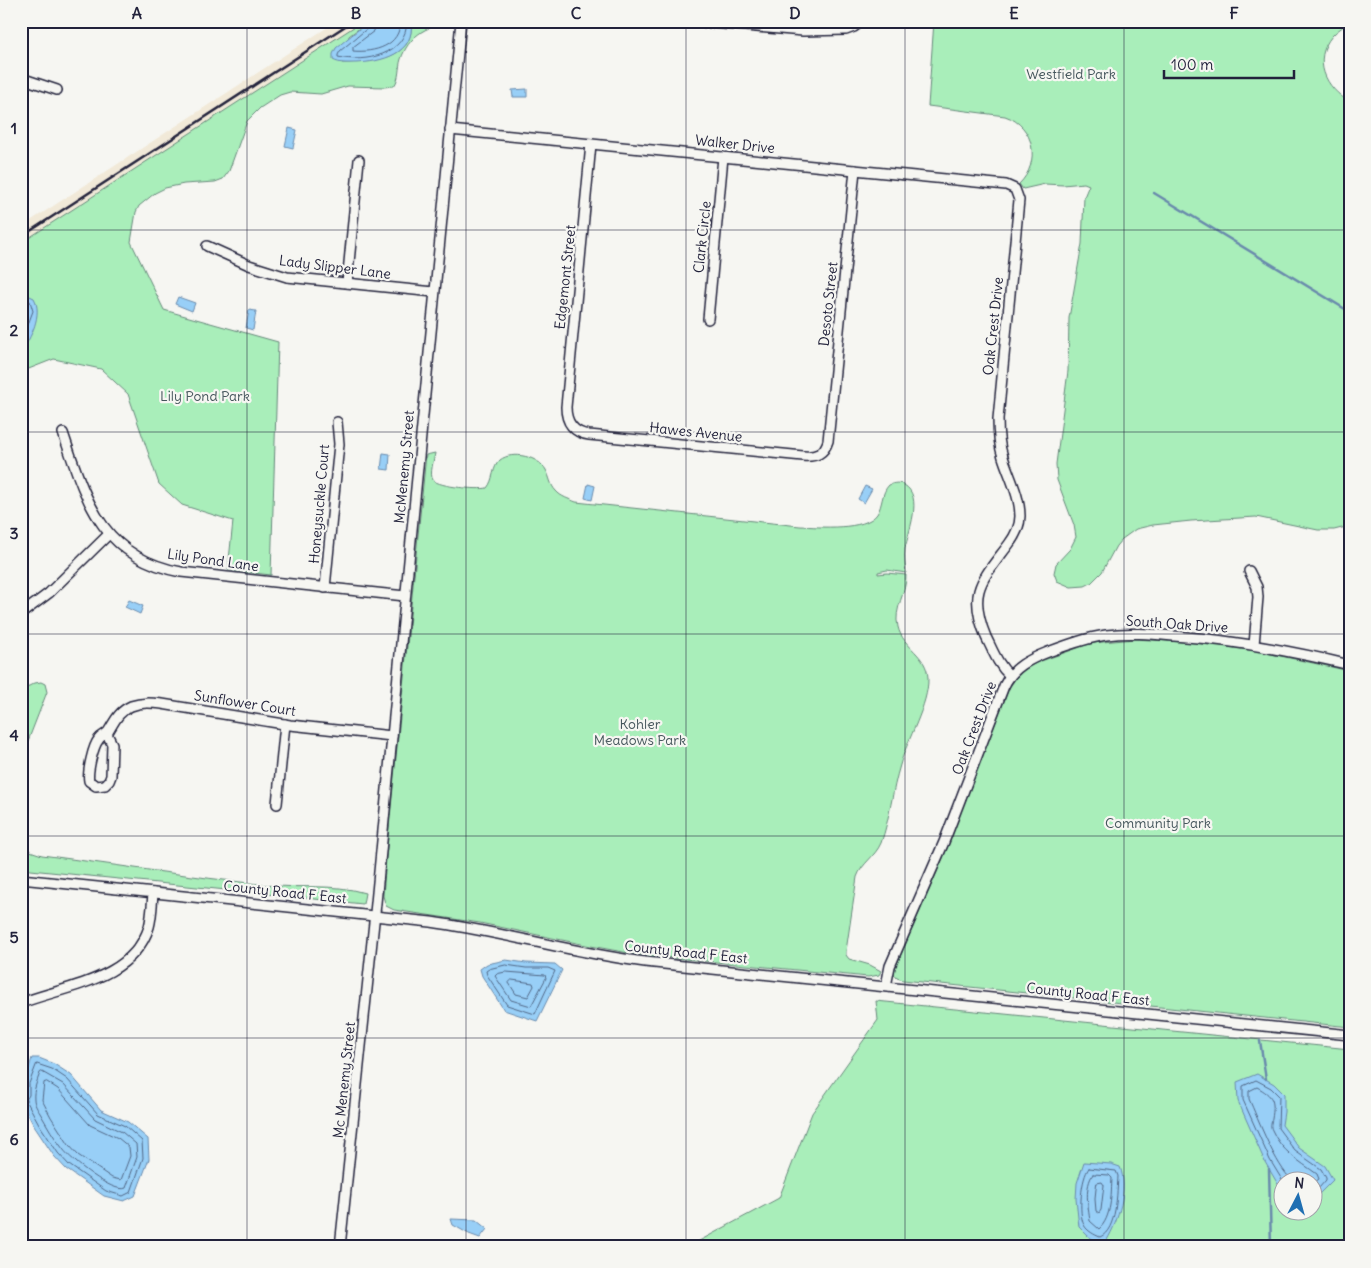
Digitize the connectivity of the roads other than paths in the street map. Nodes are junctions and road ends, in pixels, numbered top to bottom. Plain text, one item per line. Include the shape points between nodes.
1 (460, 21) edge
2 (690, 21) edge
3 (862, 21) edge
4 (771, 25) edge
5 (21, 78) edge
6 (57, 90) dead end
7 (450, 130) junction
8 (592, 144) junction
9 (723, 157) junction
10 (359, 160) dead end
11 (855, 170) junction
12 (1016, 190) joint
13 (207, 246) dead end
14 (347, 283) junction
15 (434, 292) junction
16 (708, 319) dead end
17 (566, 413) joint
18 (337, 422) dead end
19 (63, 433) dead end
20 (828, 441) joint
21 (109, 534) junction
22 (1250, 571) dead end
23 (325, 588) junction
24 (405, 596) junction
25 (21, 614) edge
26 (1254, 645) junction
27 (1350, 665) edge
28 (1010, 676) junction
29 (285, 724) junction
30 (107, 734) junction
31 (392, 736) junction
32 (277, 804) dead end
33 (21, 879) edge
34 (153, 893) junction
35 (374, 916) junction
36 (886, 986) junction
37 (21, 1003) edge
38 (1350, 1035) edge
39 (340, 1247) edge

1 - 7 street, McMenemy Street
2 - 4 street
3 - 4 street via 844,30 803,31
5 - 6 street
7 - 8 street, Walker Drive
7 - 15 street, McMenemy Street
8 - 9 street, Walker Drive
8 - 17 street, Edgemont Street
9 - 11 street, Walker Drive
9 - 16 street, Clark Circle
10 - 14 street
11 - 12 street, Walker Drive via 1006,185
11 - 20 street, Desoto Street
12 - 28 street, Oak Crest Drive via 1019,200 998,419 1001,451 1020,519 1012,539 982,580 977,605 994,656
13 - 14 street, Lady Slipper Lane via 271,273
14 - 15 street, Lady Slipper Lane
15 - 24 street, McMenemy Street
17 - 20 street, Hawes Avenue via 575,430 589,435 808,457 822,452
18 - 23 street, Honeysuckle Court via 340,443
19 - 21 street, Lily Pond Lane via 85,496
21 - 23 street, Lily Pond Lane via 141,558 162,568
21 - 25 street via 49,593
22 - 26 street via 1258,594
23 - 24 street, Lily Pond Lane
24 - 31 street, McMenemy Street
26 - 27 street, South Oak Drive
26 - 28 street, South Oak Drive via 1171,636 1108,635 1075,642 1036,657 1022,664
28 - 36 street, Oak Crest Drive via 889,969
29 - 30 street, Sunflower Court via 144,703 120,714
29 - 31 street, Sunflower Court
29 - 32 street
30 - 30 street, Sunflower Court via 98,740 88,772 90,781 96,786 107,783 111,776 112,744
31 - 35 street, McMenemy Street
33 - 34 street, County Road F East
34 - 35 street, County Road F East
34 - 37 street via 145,937 122,965 102,976
35 - 36 street, County Road F East via 470,928 625,960
35 - 39 street, Mc Menemy Street
36 - 38 street, County Road F East

